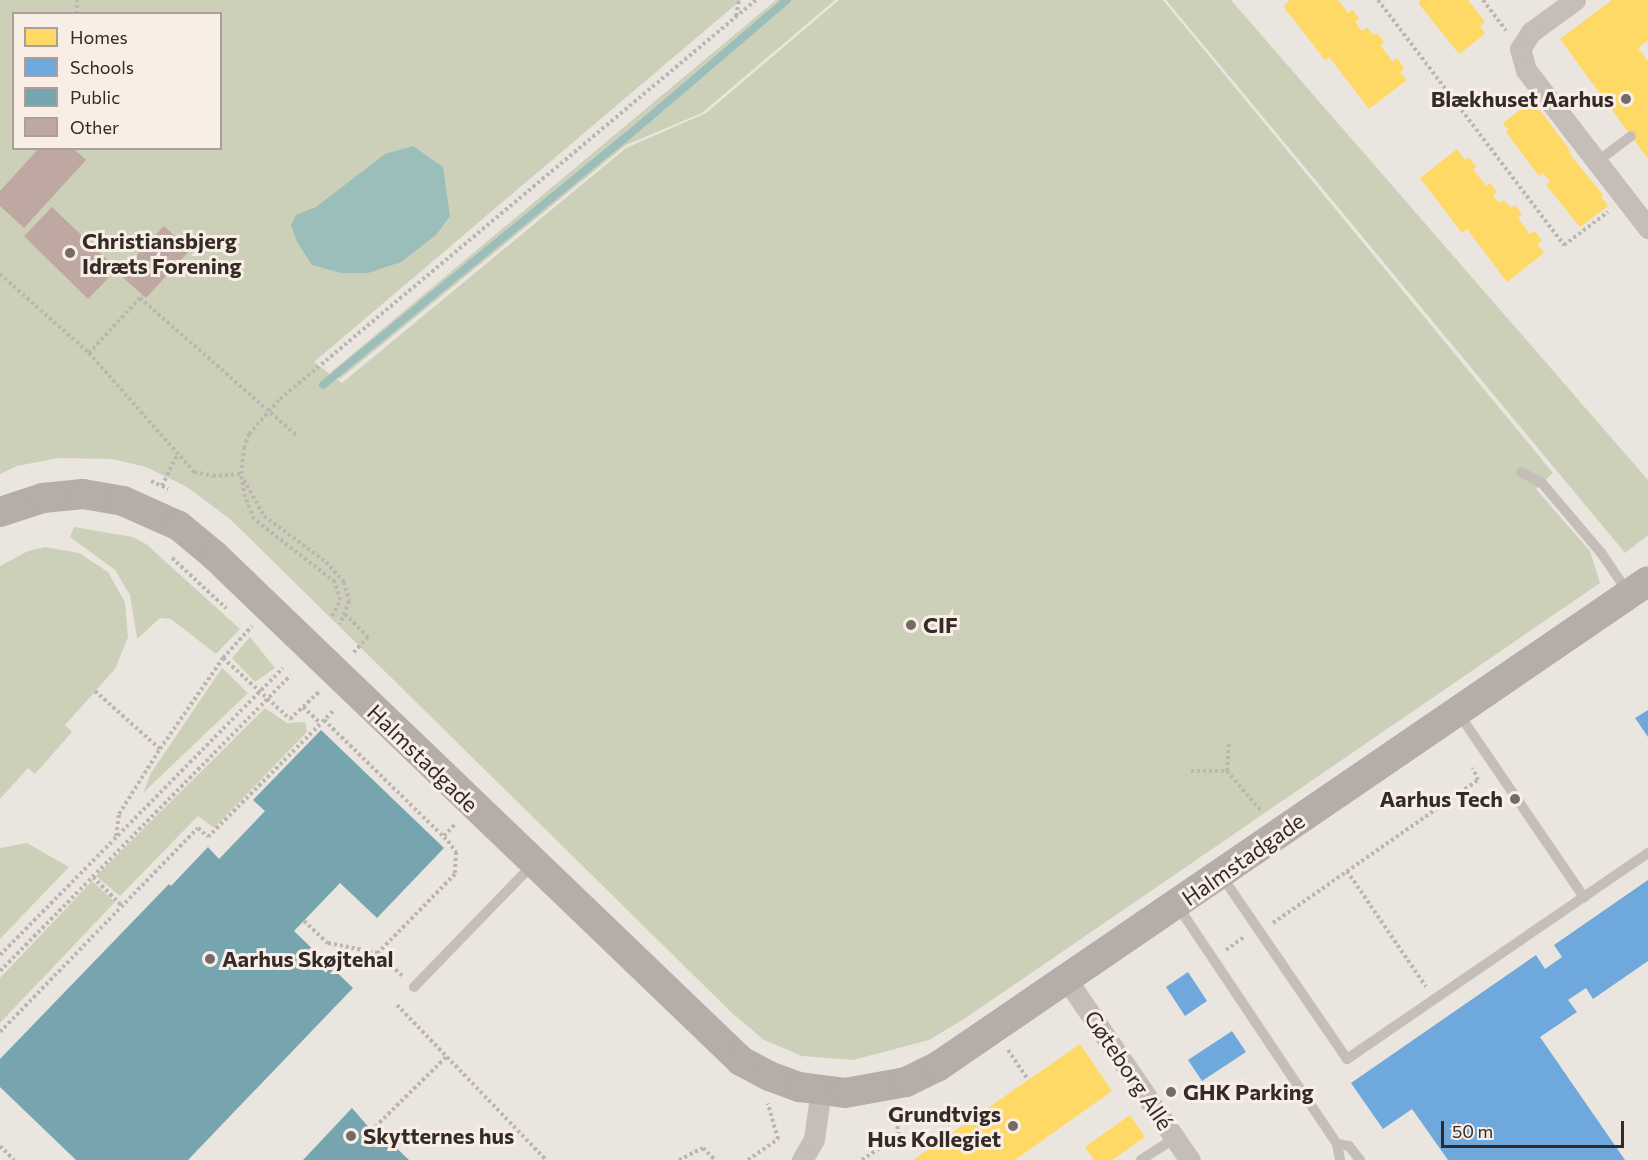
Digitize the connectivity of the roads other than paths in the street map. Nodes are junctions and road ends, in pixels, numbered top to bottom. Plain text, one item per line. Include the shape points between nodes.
1 (1575, 0) edge
2 (1631, 136) dead end
3 (1598, 161) junction
4 (1648, 228) edge
5 (1521, 472) dead end
6 (0, 512) edge
7 (1639, 587) edge
8 (1458, 711) junction
9 (1648, 854) edge
10 (534, 864) junction
11 (1221, 874) junction
12 (1584, 897) junction
13 (1177, 904) junction
14 (1067, 980) junction
15 (414, 987) road end
16 (821, 1090) junction
17 (1175, 1138) junction
18 (1337, 1144) junction
19 (802, 1160) edge
20 (1141, 1160) edge
21 (1190, 1160) edge
22 (1340, 1160) edge
23 (1359, 1160) edge

1 - 3 street via 1531,33 1520,49 1526,70
2 - 3 lane
3 - 4 street
5 - 7 lane via 1542,483 1602,554
6 - 10 street, Halmstadgade via 35,500 83,494 123,501 179,526 215,556
7 - 8 street, Halmstadgade
8 - 11 street, Halmstadgade
8 - 12 lane
9 - 12 lane
10 - 15 lane
10 - 16 street, Halmstadgade via 741,1061 782,1080
11 - 12 lane via 1347,1059
11 - 13 street, Halmstadgade
13 - 14 street, Halmstadgade
13 - 18 lane
14 - 16 street, Halmstadgade via 922,1075 889,1087 845,1093
14 - 17 street, Gøteborg Allé
16 - 19 street via 814,1139
17 - 20 lane
17 - 21 street, Gøteborg Allé
18 - 22 lane
18 - 23 lane via 1349,1146

